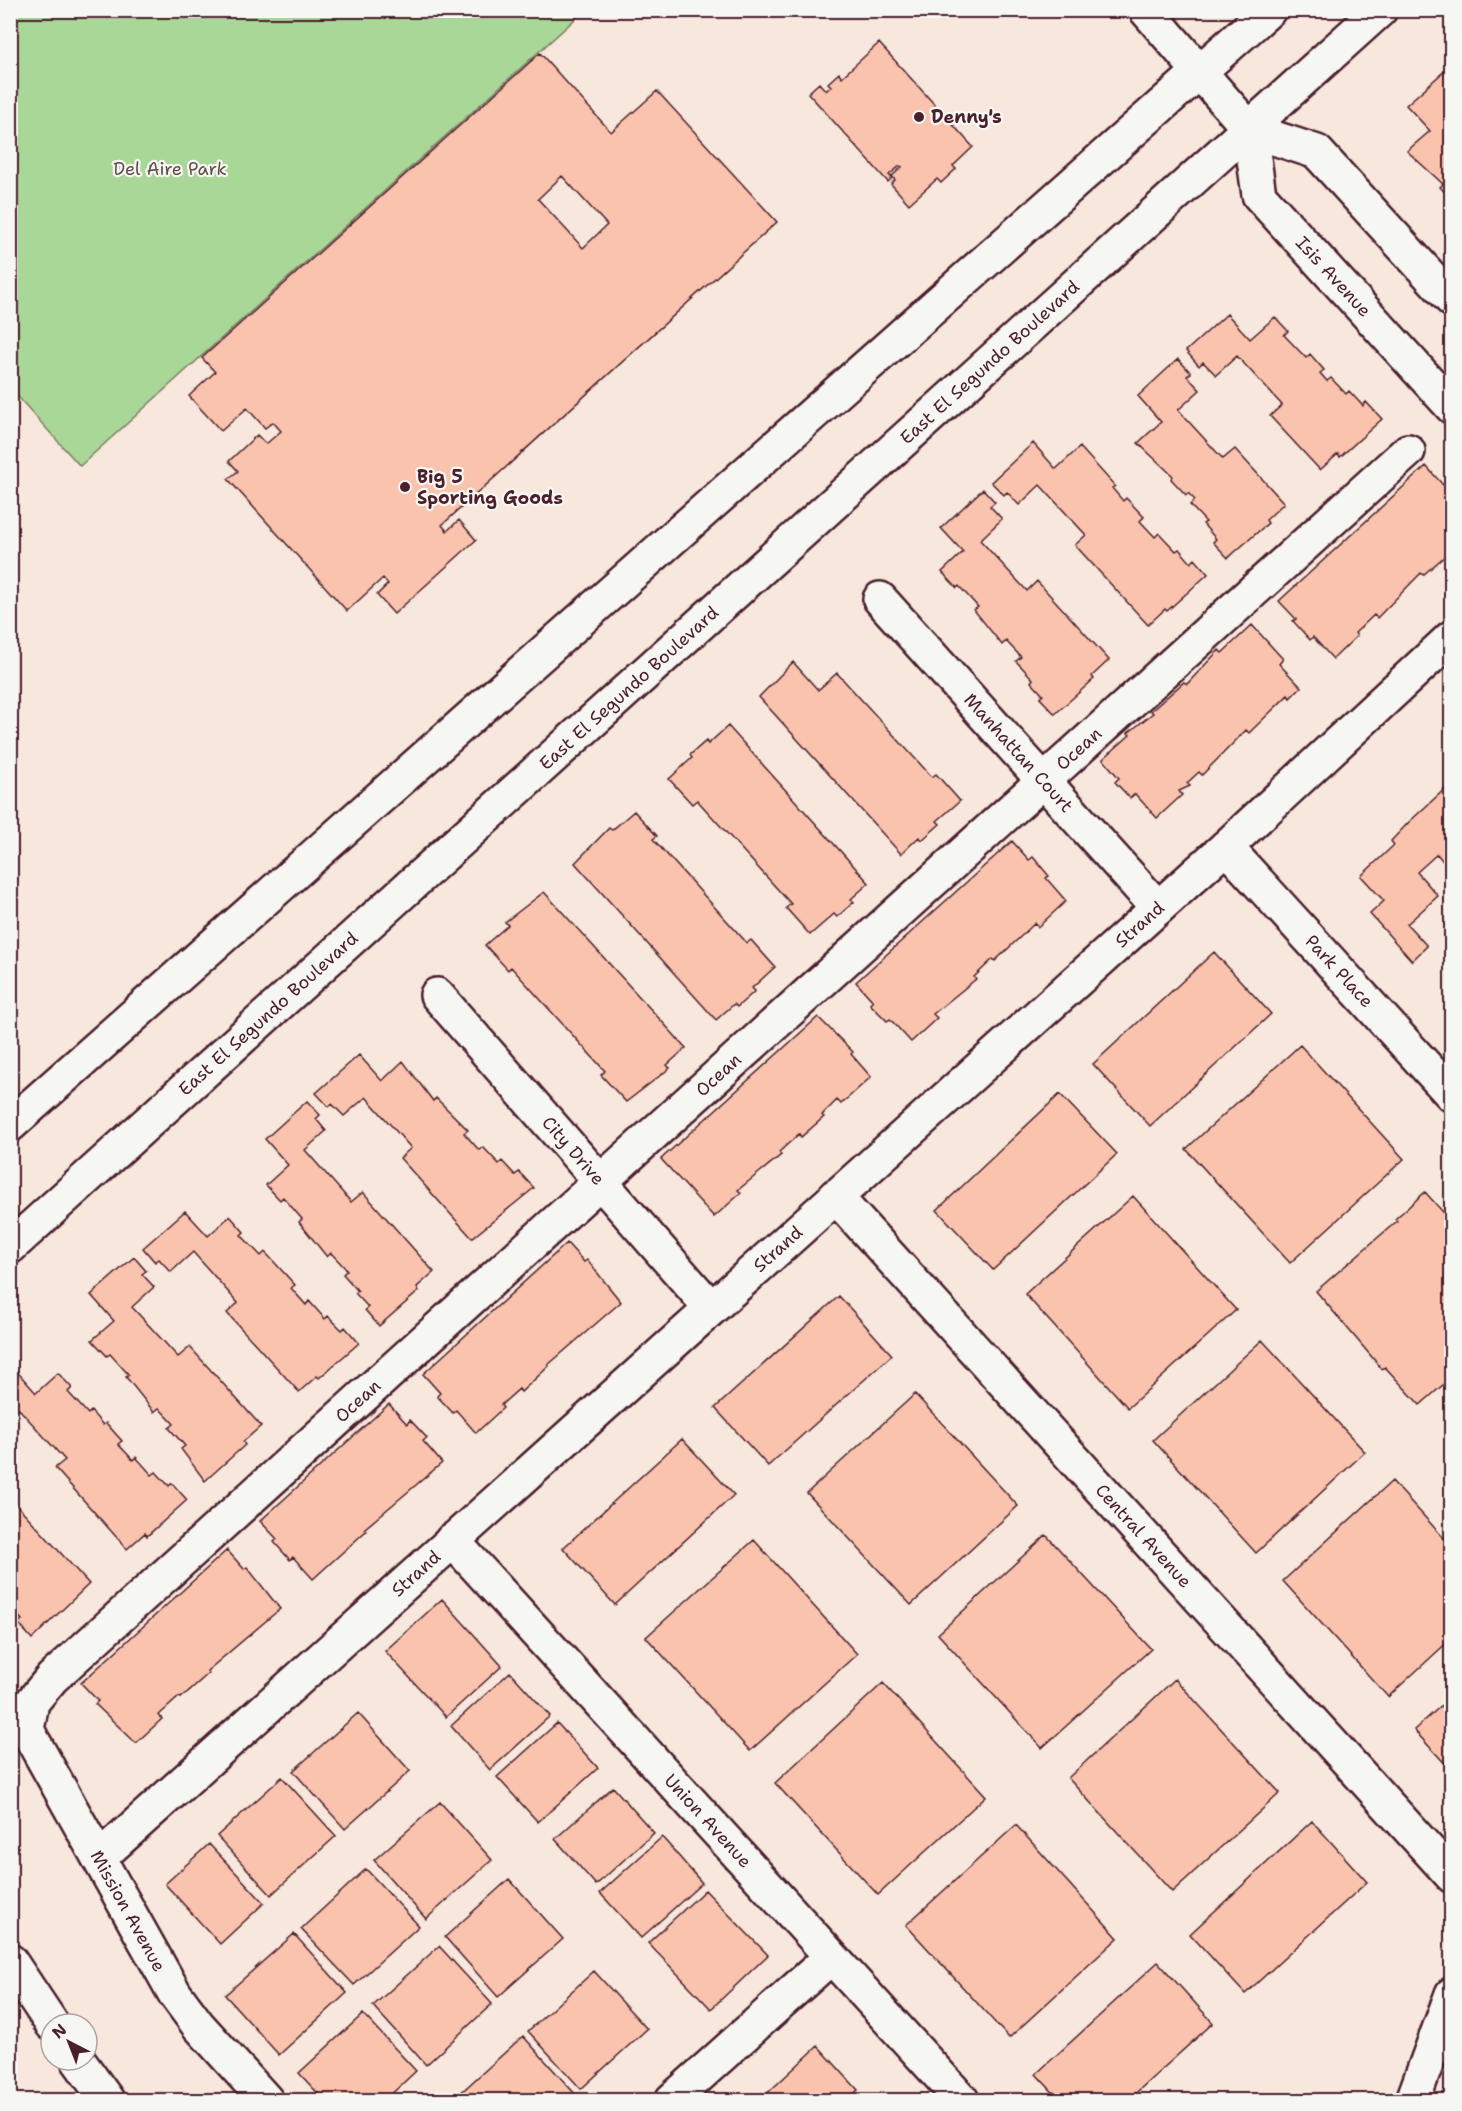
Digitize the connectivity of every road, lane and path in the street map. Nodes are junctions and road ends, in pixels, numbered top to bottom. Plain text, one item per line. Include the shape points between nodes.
1 (1146, 10) edge
2 (1269, 10) edge
3 (1380, 10) edge
4 (1200, 74) junction
5 (1250, 130) junction
6 (1452, 300) edge
7 (1452, 407) edge
8 (1408, 451) dead end
9 (880, 599) dead end
10 (1452, 636) edge
11 (1044, 781) junction
12 (1226, 847) junction
13 (1158, 908) junction
14 (437, 995) dead end
15 (1452, 1095) edge
16 (10, 1125) edge
17 (600, 1182) junction
18 (835, 1196) junction
19 (10, 1248) edge
20 (710, 1307) junction
21 (452, 1540) junction
22 (32, 1702) joint
23 (99, 1858) junction
24 (1452, 1876) edge
25 (831, 1957) junction
26 (10, 1961) edge
27 (1452, 1994) edge
28 (44, 2012) edge
29 (87, 2072) edge
30 (107, 2100) edge
31 (266, 2100) edge
32 (672, 2100) edge
33 (962, 2100) edge
34 (1413, 2100) edge

1 - 4 street
2 - 4 street
3 - 5 street, East El Segundo Boulevard
4 - 5 street
4 - 16 street
5 - 6 street via 1317,152
5 - 7 street, Isis Avenue via 1259,195
5 - 19 street, East El Segundo Boulevard
8 - 11 street, Ocean
9 - 11 street, Manhattan Court
10 - 12 street, Strand
11 - 13 street, Manhattan Court
11 - 17 street, Ocean
12 - 13 street, Strand
12 - 15 street, Park Place
13 - 18 street, Strand
14 - 17 street, City Drive
17 - 20 street, City Drive
17 - 22 street, Ocean via 52,1678
18 - 20 street, Strand
18 - 24 street, Central Avenue
20 - 21 street, Strand
21 - 23 street, Strand
21 - 25 street, Union Avenue
22 - 23 street, Mission Avenue via 27,1730
23 - 31 street, Mission Avenue via 175,1994
25 - 32 street
25 - 33 street, Union Avenue
26 - 28 street
27 - 34 street
29 - 30 street

